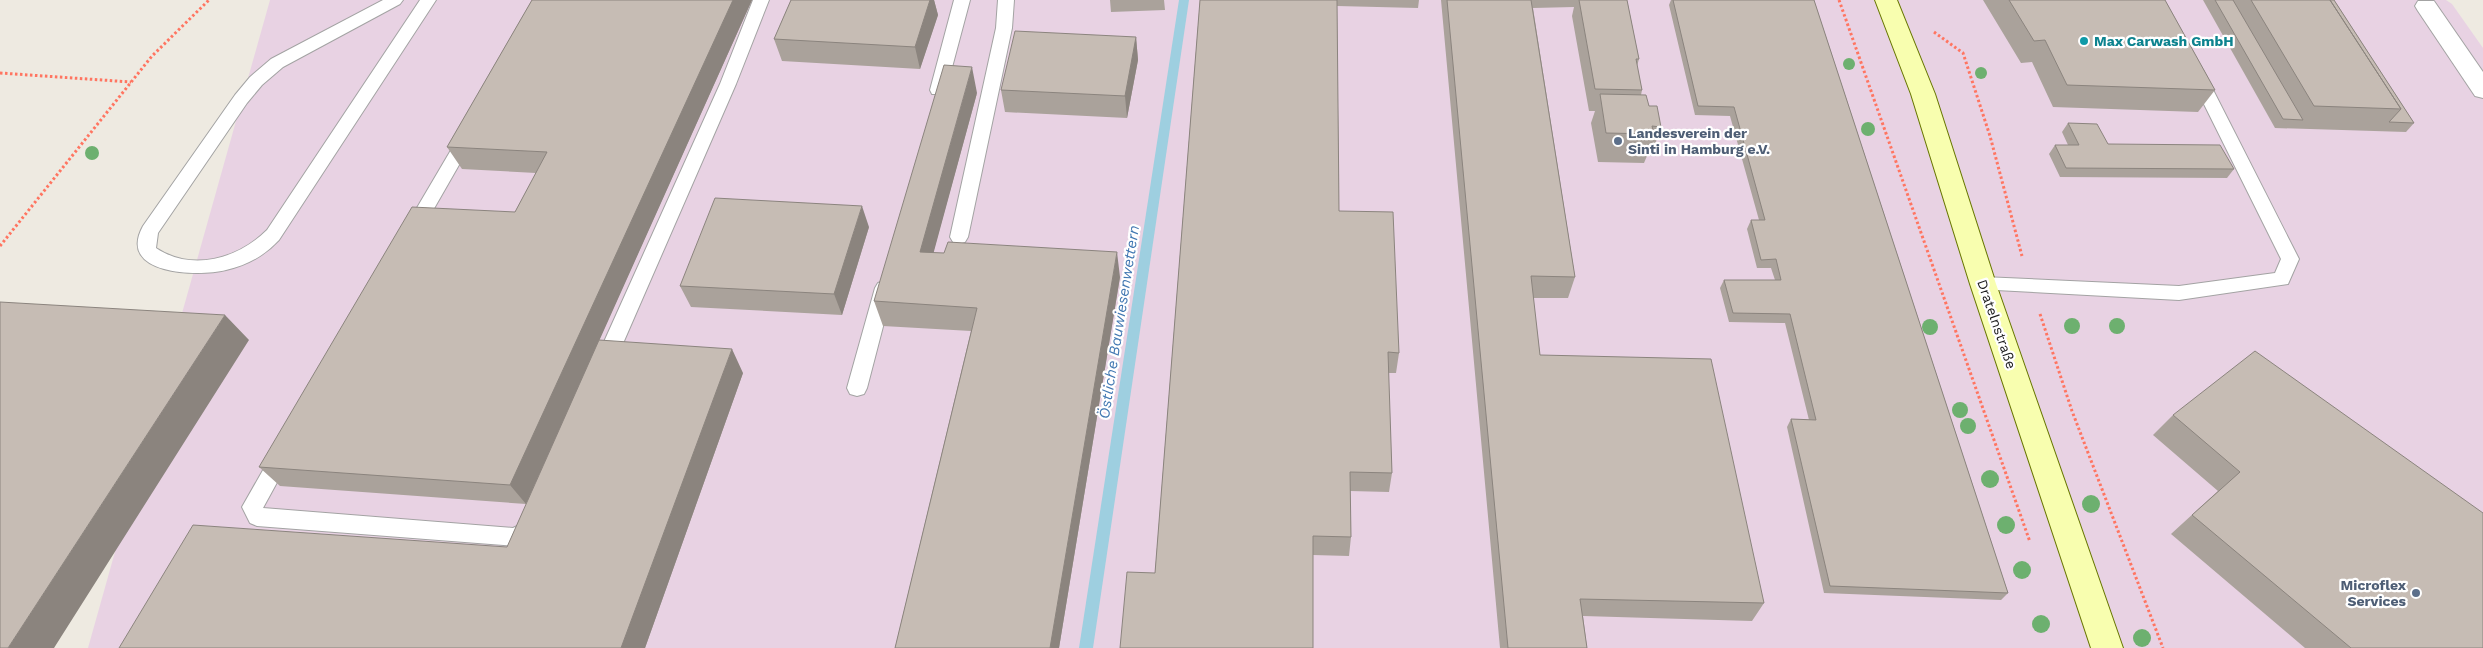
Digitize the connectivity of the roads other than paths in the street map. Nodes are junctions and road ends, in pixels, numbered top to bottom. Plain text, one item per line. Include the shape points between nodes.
1 (395, 0) edge
2 (428, 0) edge
3 (761, 0) edge
4 (962, 0) edge
5 (1006, 0) edge
6 (1886, 0) edge
7 (2426, 6) dead end
8 (2190, 62) edge
9 (2483, 90) edge
10 (934, 104) edge
11 (478, 118) edge
12 (959, 237) dead end
13 (404, 245) edge
14 (888, 274) edge
15 (1984, 284) junction
16 (596, 382) edge
17 (857, 388) dead end
18 (291, 440) edge
19 (542, 510) edge
20 (2107, 648) edge

1 - 2 lane via 277,63 256,81 149,231 148,252 167,264 191,267 227,262 252,253 262,245 273,235
3 - 16 lane via 728,84
4 - 10 lane
5 - 12 lane via 1004,28
6 - 15 main road, Dratelnstraße via 1923,94
7 - 9 street
8 - 15 lane via 2290,258 2282,279 2179,292
11 - 13 lane
14 - 17 lane
15 - 20 main road, Dratelnstraße
18 - 19 lane via 252,507 257,517 515,537 534,528

